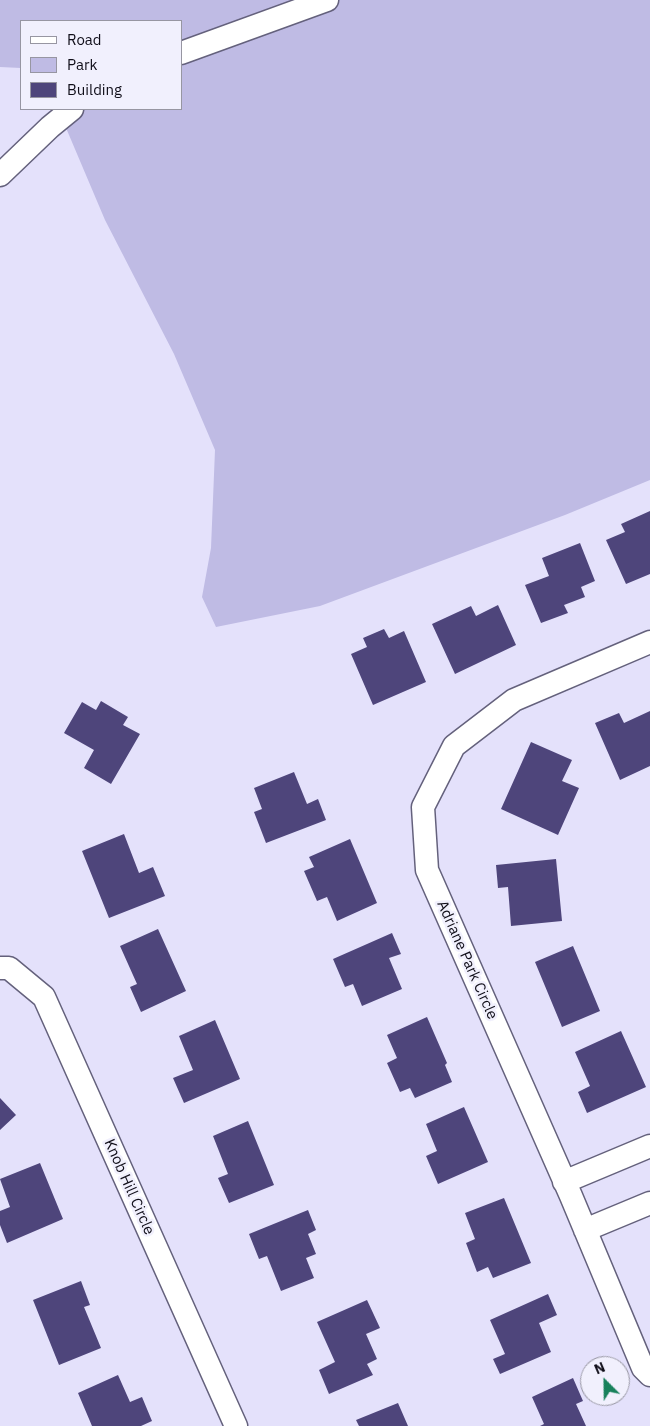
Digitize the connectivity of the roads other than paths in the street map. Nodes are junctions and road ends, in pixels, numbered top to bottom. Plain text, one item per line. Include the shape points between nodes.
1 (327, 0) edge
2 (182, 52) edge
3 (71, 110) edge
4 (0, 175) edge
5 (650, 642) edge
6 (0, 968) edge
7 (650, 1146) edge
8 (564, 1182) junction
9 (650, 1203) edge
10 (585, 1230) junction
11 (650, 1375) edge
12 (236, 1426) edge

1 - 2 street
3 - 4 street
5 - 8 street, Adriane Park Circle via 514,700 454,746 423,807 427,870
6 - 12 street, Knob Hill Circle via 9,968 44,997
7 - 8 street
8 - 10 street, Adriane Park Circle
9 - 10 street
10 - 11 street, Adriane Park Circle via 643,1368

